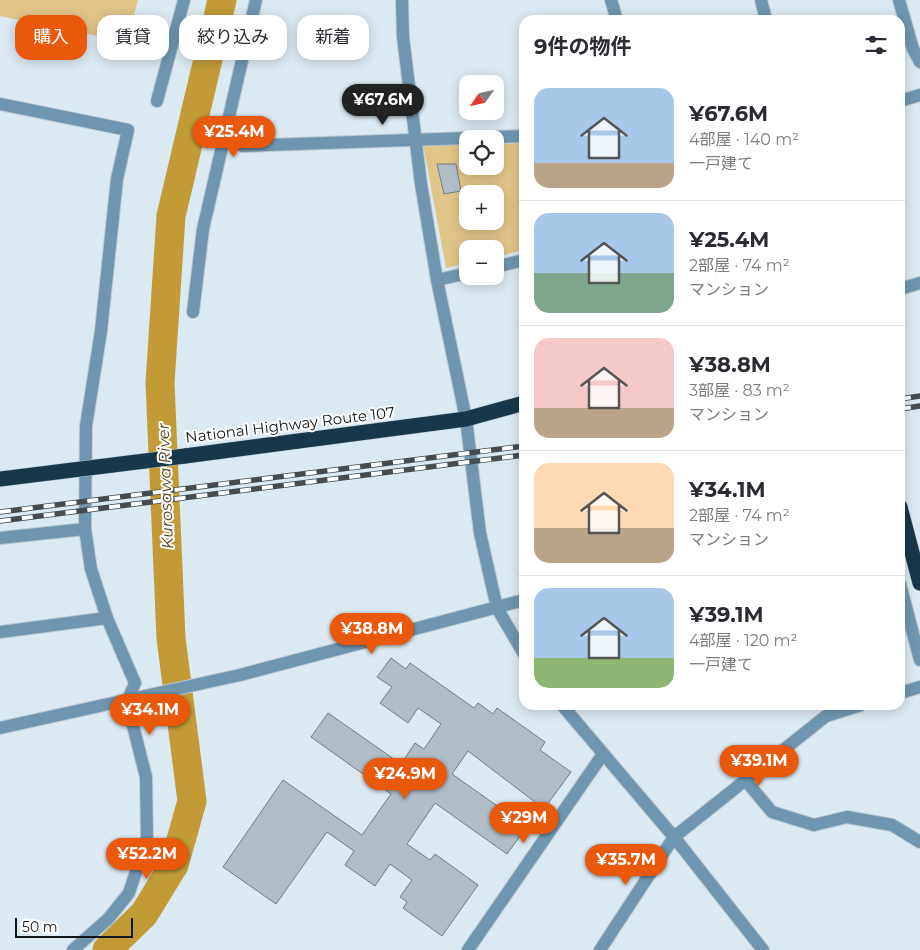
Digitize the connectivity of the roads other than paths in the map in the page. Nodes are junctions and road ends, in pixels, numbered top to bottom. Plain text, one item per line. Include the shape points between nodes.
1 (184, 0) edge
2 (256, 0) edge
3 (402, 0) edge
4 (611, 0) edge
5 (761, 0) edge
6 (899, 0) edge
7 (616, 15) edge
8 (765, 15) edge
9 (904, 15) edge
10 (905, 20) edge
11 (920, 62) edge
12 (920, 95) edge
13 (905, 100) edge
14 (157, 101) dead end
15 (0, 104) edge
16 (519, 136) edge
17 (416, 139) junction
18 (243, 146) dead end
19 (519, 261) edge
20 (504, 265) edge
21 (459, 275) edge
22 (436, 280) junction
23 (920, 283) edge
24 (905, 288) edge
25 (193, 312) dead end
26 (519, 404) edge
27 (466, 419) junction
28 (0, 479) edge
29 (905, 526) edge
30 (86, 528) junction
31 (0, 538) edge
32 (920, 583) edge
33 (519, 601) edge
34 (905, 603) edge
35 (497, 608) junction
36 (108, 618) junction
37 (0, 632) edge
38 (519, 645) edge
39 (920, 660) edge
40 (920, 687) edge
41 (905, 692) edge
42 (127, 702) junction
43 (566, 710) edge
44 (825, 710) edge
45 (0, 728) edge
46 (603, 754) junction
47 (745, 780) junction
48 (674, 837) junction
49 (920, 842) edge
50 (72, 950) edge
51 (468, 950) edge
52 (600, 950) edge
53 (763, 950) edge

1 - 14 street
2 - 25 street via 203,229
3 - 17 street via 403,37
4 - 7 street
5 - 8 street
6 - 9 street
10 - 11 street
12 - 13 street
15 - 30 street via 128,130 117,179 101,331 86,426
16 - 17 street
17 - 18 street
17 - 22 street
19 - 20 street
21 - 22 street
22 - 27 street
23 - 24 street
26 - 27 highway, National Highway Route 107
27 - 28 highway, National Highway Route 107, bridge
27 - 35 street via 480,533
29 - 32 highway
30 - 31 street
30 - 36 street via 91,569
33 - 35 street
34 - 39 street
35 - 38 street
35 - 42 street
36 - 37 street
36 - 42 street via 135,683
40 - 41 street
42 - 45 street
42 - 50 street via 146,778 147,838 129,893 108,919
43 - 46 street
44 - 47 street
46 - 48 street
46 - 51 street
47 - 48 street
47 - 49 street via 772,812 814,824 847,817 892,825
48 - 52 street
48 - 53 street

